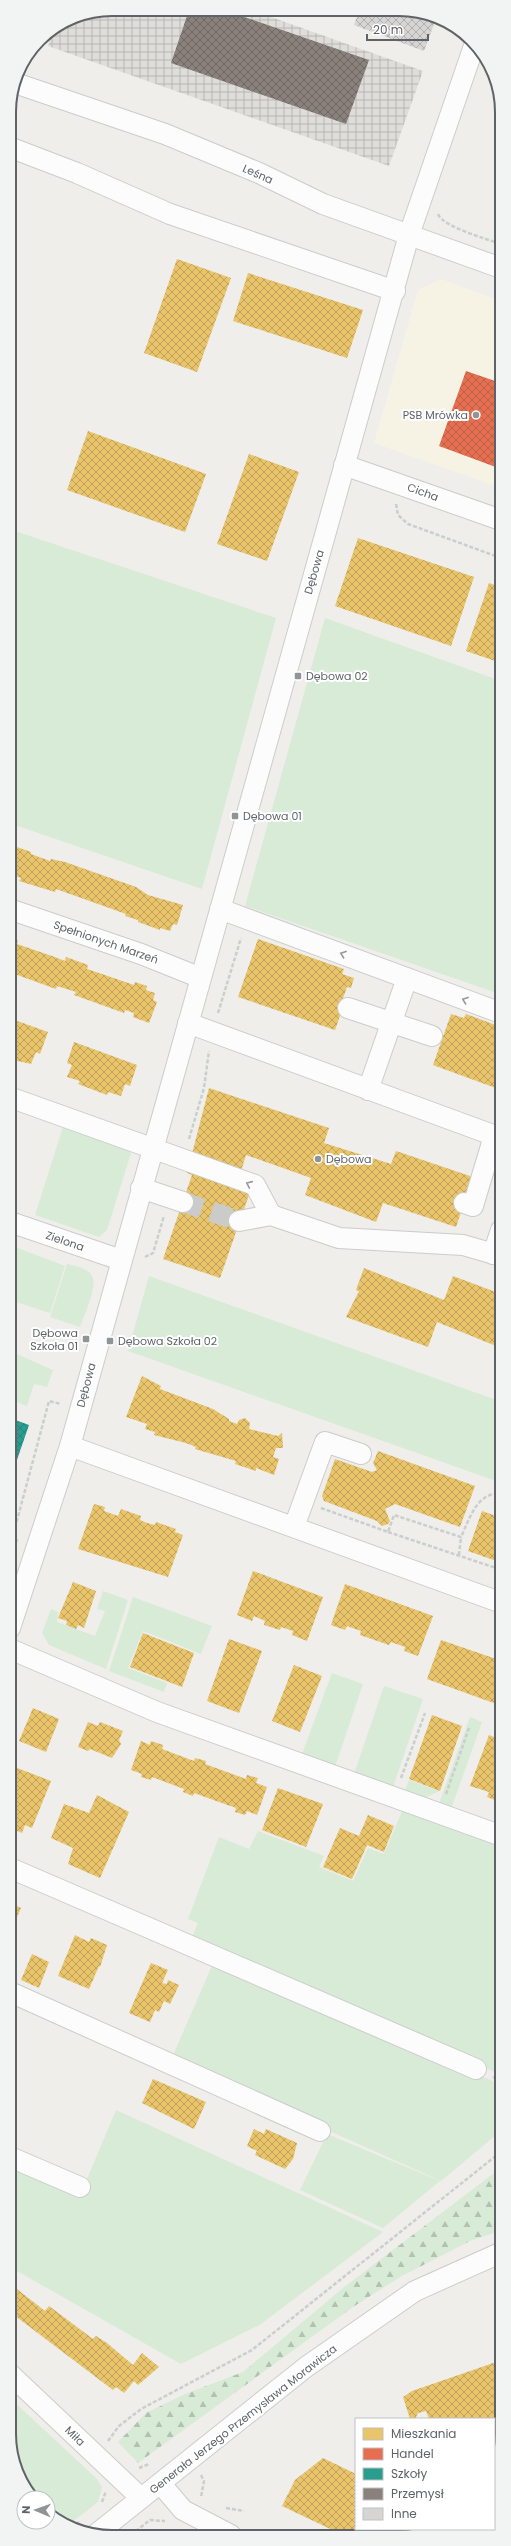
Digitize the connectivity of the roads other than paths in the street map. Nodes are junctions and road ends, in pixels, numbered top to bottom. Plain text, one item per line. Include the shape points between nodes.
1 (473, 51) edge
2 (20, 85) edge
3 (16, 150) edge
4 (409, 234) junction
5 (495, 266) edge
6 (394, 291) junction
7 (344, 465) junction
8 (495, 518) edge
9 (220, 909) junction
10 (16, 911) edge
11 (201, 978) junction
12 (407, 978) junction
13 (348, 1008) dead end
14 (495, 1011) edge
15 (188, 1023) junction
16 (392, 1023) junction
17 (432, 1036) dead end
18 (368, 1090) junction
19 (16, 1099) edge
20 (495, 1136) edge
21 (495, 1145) edge
22 (152, 1149) junction
23 (141, 1188) junction
24 (183, 1202) tunnel mouth
25 (464, 1203) dead end
26 (271, 1215) junction
27 (240, 1221) tunnel mouth
28 (16, 1224) edge
29 (495, 1254) edge
30 (121, 1260) junction
31 (70, 1446) junction
32 (361, 1454) dead end
33 (294, 1527) junction
34 (495, 1600) edge
35 (16, 1610) edge
36 (16, 1652) edge
37 (495, 1833) edge
38 (16, 1871) edge
39 (16, 1995) edge
40 (476, 2069) dead end
41 (320, 2131) dead end
42 (16, 2160) edge
43 (80, 2187) dead end
44 (495, 2255) edge
45 (16, 2380) edge
46 (160, 2483) junction
47 (141, 2498) junction
48 (102, 2529) edge
49 (220, 2530) edge

1 - 4 street, Dębowa
2 - 4 street, Leśna via 165,134 323,204
3 - 6 street via 170,214
4 - 5 street, Leśna
4 - 6 street, Dębowa
6 - 7 street, Dębowa
7 - 8 street, Cicha
7 - 9 street, Dębowa
9 - 11 street, Dębowa
12 -> 9 street
10 - 11 street, Spełnionych Marzeń
11 - 15 street, Dębowa
14 -> 12 street
12 - 16 street
13 - 16 street
15 - 18 street
15 - 22 street, Dębowa
16 - 17 street
16 - 18 street
18 - 20 street
19 - 22 street
21 - 25 street via 473,1206
22 - 23 street, Dębowa
26 -> 22 street via 255,1185
23 - 24 street
23 - 30 street, Dębowa
26 - 27 street
26 - 29 street via 339,1238 463,1245
28 - 30 street, Zielona
30 - 31 street, Dębowa
31 - 33 street
31 - 35 street, Dębowa
32 - 33 street via 325,1442
33 - 34 street
36 - 37 street via 157,1712
38 - 40 street
39 - 41 street
42 - 43 street
44 - 46 street, Generała Jerzego Przemysława Morawicza via 415,2291 306,2367
45 - 47 street, Miła
46 - 47 street, Generała Jerzego Przemysława Morawicza
46 - 49 street via 182,2510
47 - 48 street, Generała Jerzego Przemysława Morawicza

